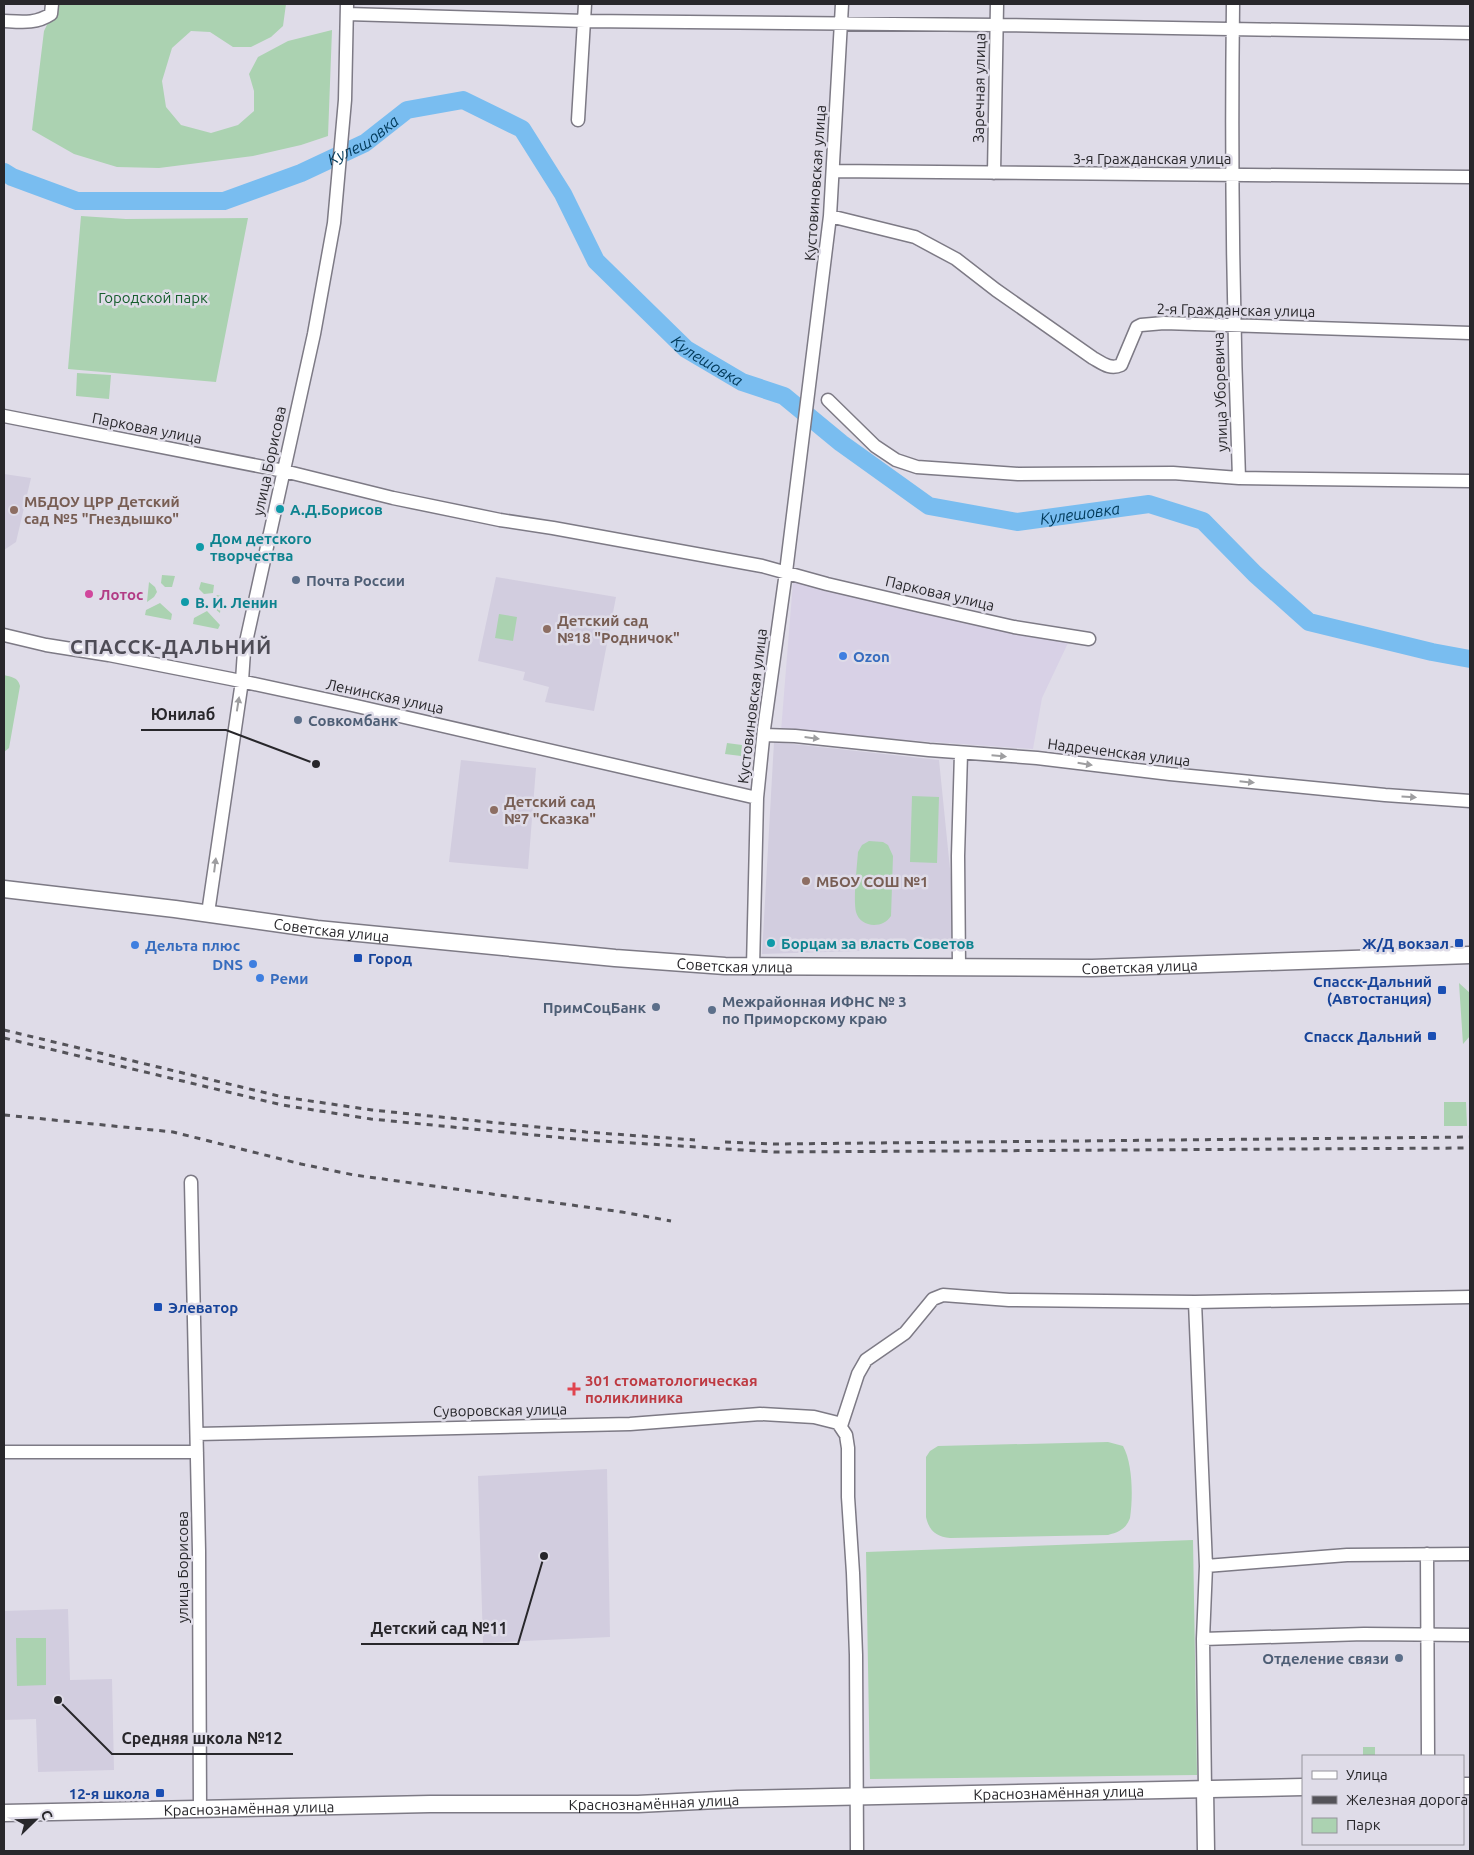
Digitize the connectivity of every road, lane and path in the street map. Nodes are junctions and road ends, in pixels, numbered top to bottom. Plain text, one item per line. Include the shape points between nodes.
1 (586, 4) edge
2 (842, 4) edge
3 (997, 4) edge
4 (1233, 4) edge
5 (52, 9) edge
6 (347, 9) edge
7 (585, 20) junction
8 (4, 21) edge
9 (842, 23) junction
10 (997, 25) junction
11 (1233, 29) junction
12 (1470, 33) edge
13 (578, 120) dead end
14 (833, 171) junction
15 (994, 173) junction
16 (1232, 175) junction
17 (1470, 177) edge
18 (830, 216) junction
19 (1234, 326) junction
20 (1470, 333) edge
21 (828, 400) dead end
22 (4, 416) edge
23 (284, 471) junction
24 (1239, 478) junction
25 (1470, 481) edge
26 (786, 572) junction
27 (4, 635) edge
28 (1089, 639) dead end
29 (242, 682) junction
30 (764, 735) junction
31 (961, 753) junction
32 (757, 798) junction
33 (1470, 801) edge
34 (4, 889) edge
35 (208, 913) junction
36 (1470, 955) edge
37 (753, 967) junction
38 (959, 967) junction
39 (191, 1182) dead end
40 (1470, 1297) edge
41 (1195, 1302) junction
42 (841, 1426) junction
43 (197, 1434) junction
44 (4, 1452) edge
45 (197, 1452) junction
46 (1426, 1554) junction
47 (1470, 1554) edge
48 (1206, 1566) junction
49 (1428, 1635) junction
50 (1470, 1635) edge
51 (1203, 1639) junction
52 (1428, 1755) edge
53 (1302, 1788) edge
54 (1205, 1790) junction
55 (856, 1797) junction
56 (200, 1810) junction
57 (4, 1813) edge
58 (857, 1851) edge
59 (1206, 1851) edge

1 - 7 street
2 - 9 street, Кустовиновская улица
3 - 10 street, Заречная улица
4 - 11 street, улица Уборевича
5 - 8 street via 42,20
6 - 7 street
6 - 23 street, улица Борисова via 345,100 334,223
7 - 9 street
7 - 13 street
9 - 10 street
9 - 14 street, Кустовиновская улица
10 - 11 street
10 - 15 street, Заречная улица
11 - 12 street
11 - 16 street, улица Уборевича
14 - 15 street, 3-я Гражданская улица
14 - 18 street, Кустовиновская улица
15 - 16 street, 3-я Гражданская улица
16 - 17 street, 3-я Гражданская улица
16 - 19 street, улица Уборевича
18 - 19 street, 2-я Гражданская улица via 914,237 956,259 1107,366 1115,368 1121,365 1134,330 1141,325
18 - 26 street, Кустовиновская улица
19 - 20 street, 2-я Гражданская улица
19 - 24 street, улица Уборевича
21 - 24 street via 875,446 910,466 1018,474 1173,473
22 - 23 street, Парковая улица
23 - 26 street, Парковая улица via 500,520 724,558
23 - 29 street, улица Борисова via 244,651
24 - 25 street
26 - 28 street, Парковая улица via 1014,627
26 - 30 street, Кустовиновская улица
27 - 29 street, Ленинская улица
29 - 32 street, Ленинская улица via 458,728
35 -> 29 street, улица Борисова
30 -> 31 street, Надреченская улица
30 - 32 street, Кустовиновская улица
31 -> 33 street, Надреченская улица
31 - 38 street
32 - 37 street, Кустовиновская улица
34 - 35 main road, Советская улица
35 - 37 main road, Советская улица via 317,928 488,945
36 - 38 main road, Советская улица via 1092,968
37 - 38 main road, Советская улица
39 - 43 street, улица Борисова
40 - 41 street
41 - 42 street via 1009,1300 943,1295 933,1299 905,1332 866,1360 858,1374
41 - 48 street
42 - 43 street, Суворовская улица via 814,1417 760,1414 630,1424
42 - 55 street via 848,1448 856,1655
43 - 45 street, улица Борисова
44 - 45 street
45 - 56 street, улица Борисова
46 - 47 street
46 - 48 street via 1347,1555
46 - 49 street
48 - 51 street
49 - 50 street
49 - 51 street
49 - 52 street
51 - 54 street
53 - 54 main road, Краснознамённая улица
54 - 55 main road, Краснознамённая улица
54 - 59 main road
55 - 56 main road, Краснознамённая улица via 638,1804 430,1804
55 - 58 street
56 - 57 main road, Краснознамённая улица

